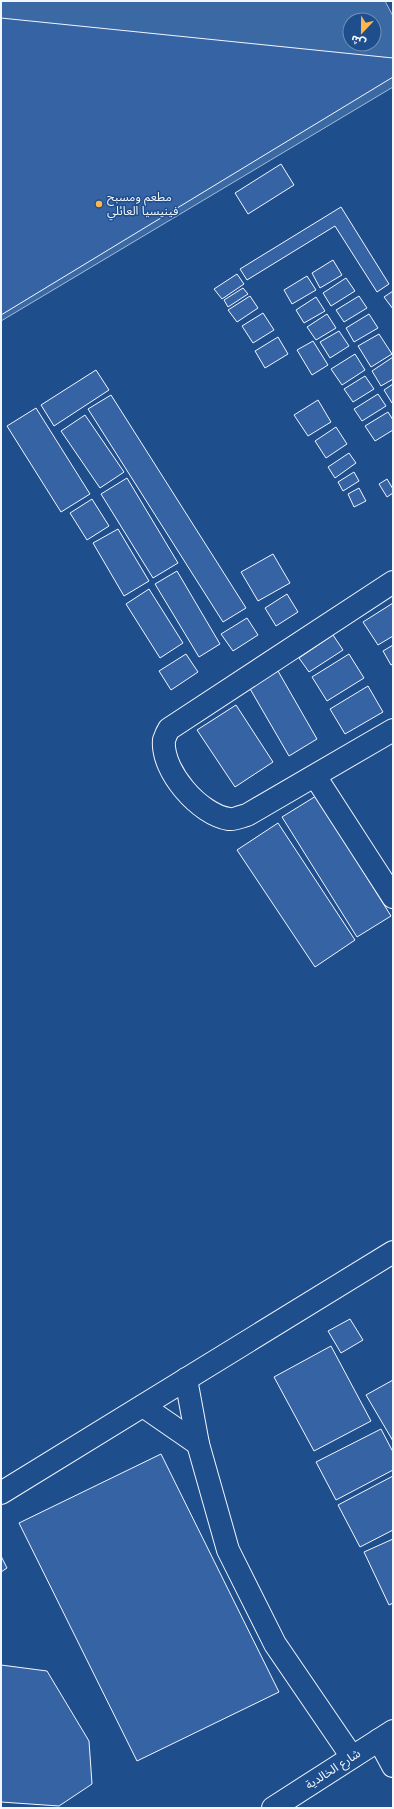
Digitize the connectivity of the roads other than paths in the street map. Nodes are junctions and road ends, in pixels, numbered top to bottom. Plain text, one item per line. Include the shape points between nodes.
1 (393, 582) edge
2 (393, 730) edge
3 (315, 776) junction
4 (393, 897) edge
5 (393, 1252) edge
6 (186, 1379) junction
7 (143, 1406) junction
8 (198, 1444) junction
9 (1, 1493) edge
10 (386, 1735) edge
11 (352, 1757) junction
12 (393, 1766) edge
13 (273, 1808) edge

1 - 3 street via 169,729 164,740 166,756 187,794 206,811 230,819 247,815
2 - 3 street
3 - 4 street
5 - 6 street
6 - 7 street
6 - 8 street
7 - 8 street
7 - 9 street
8 - 11 street via 228,1550 275,1644
10 - 11 street, شارع الخالدية
10 - 12 street
11 - 13 street, شارع الخالدية

